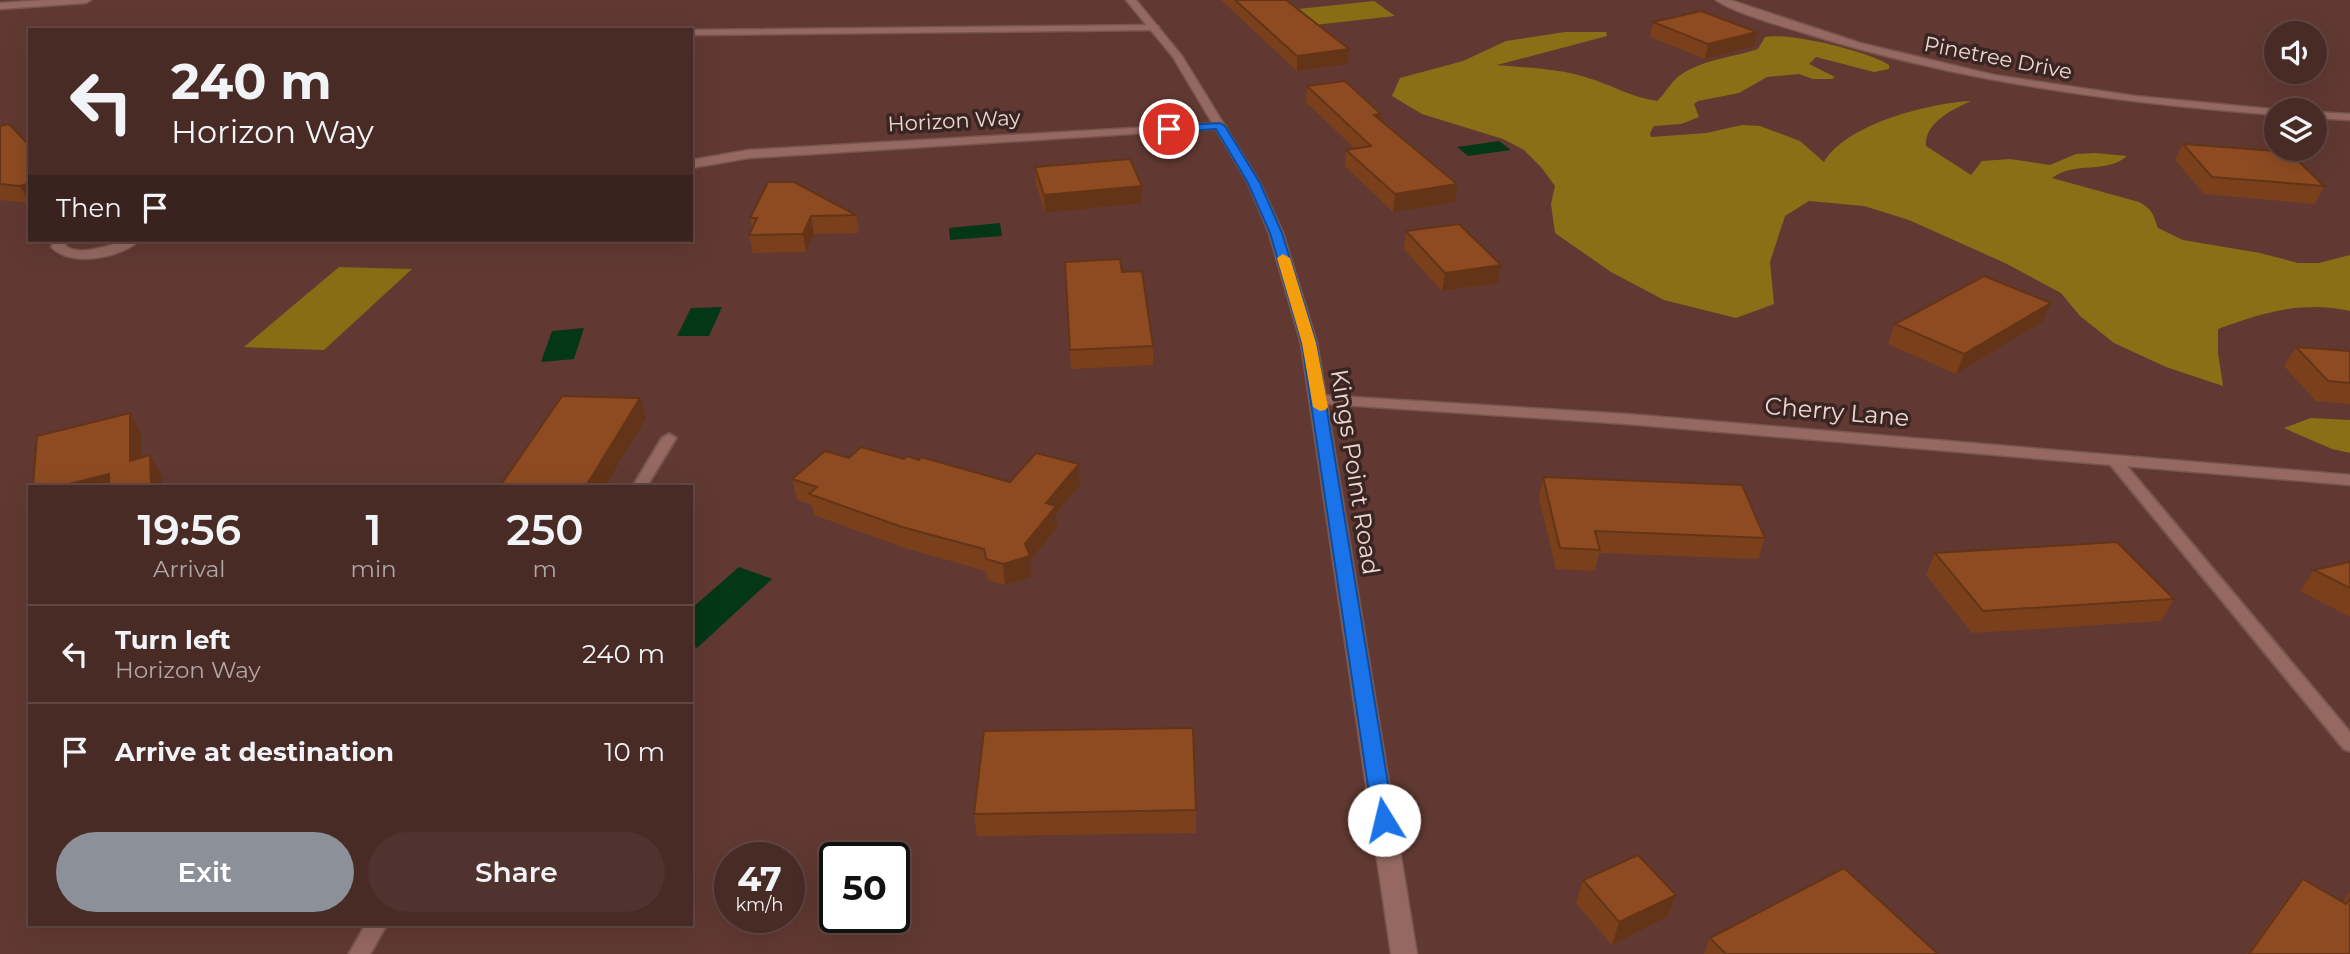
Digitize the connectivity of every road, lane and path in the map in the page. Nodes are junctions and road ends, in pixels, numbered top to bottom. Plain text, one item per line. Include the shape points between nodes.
1 (86, 0) edge
2 (1131, 0) edge
3 (1721, 0) edge
4 (0, 6) edge
5 (1154, 27) junction
6 (693, 32) edge
7 (2264, 112) edge
8 (2327, 116) edge
9 (2350, 117) edge
10 (1220, 126) junction
11 (693, 164) edge
12 (61, 242) edge
13 (128, 242) edge
14 (1319, 400) junction
15 (669, 438) dead end
16 (2114, 460) junction
17 (2350, 480) edge
18 (641, 485) edge
19 (2350, 744) edge
20 (376, 926) edge
21 (359, 954) edge
22 (1404, 954) edge

1 - 4 street
2 - 5 street, Kings Point Road
3 - 7 street, Pinetree Drive via 1805,32 1983,76 2100,96
5 - 6 street
5 - 10 street, Kings Point Road
8 - 9 street
10 - 11 street, Horizon Way via 749,155
10 - 14 street, Kings Point Road via 1254,183 1276,233 1309,343
12 - 13 street via 62,251 82,254
14 - 16 street, Cherry Lane via 1627,419
14 - 22 street, Kings Point Road
15 - 18 lane
16 - 17 street, Cherry Lane
16 - 19 lane
20 - 21 lane

